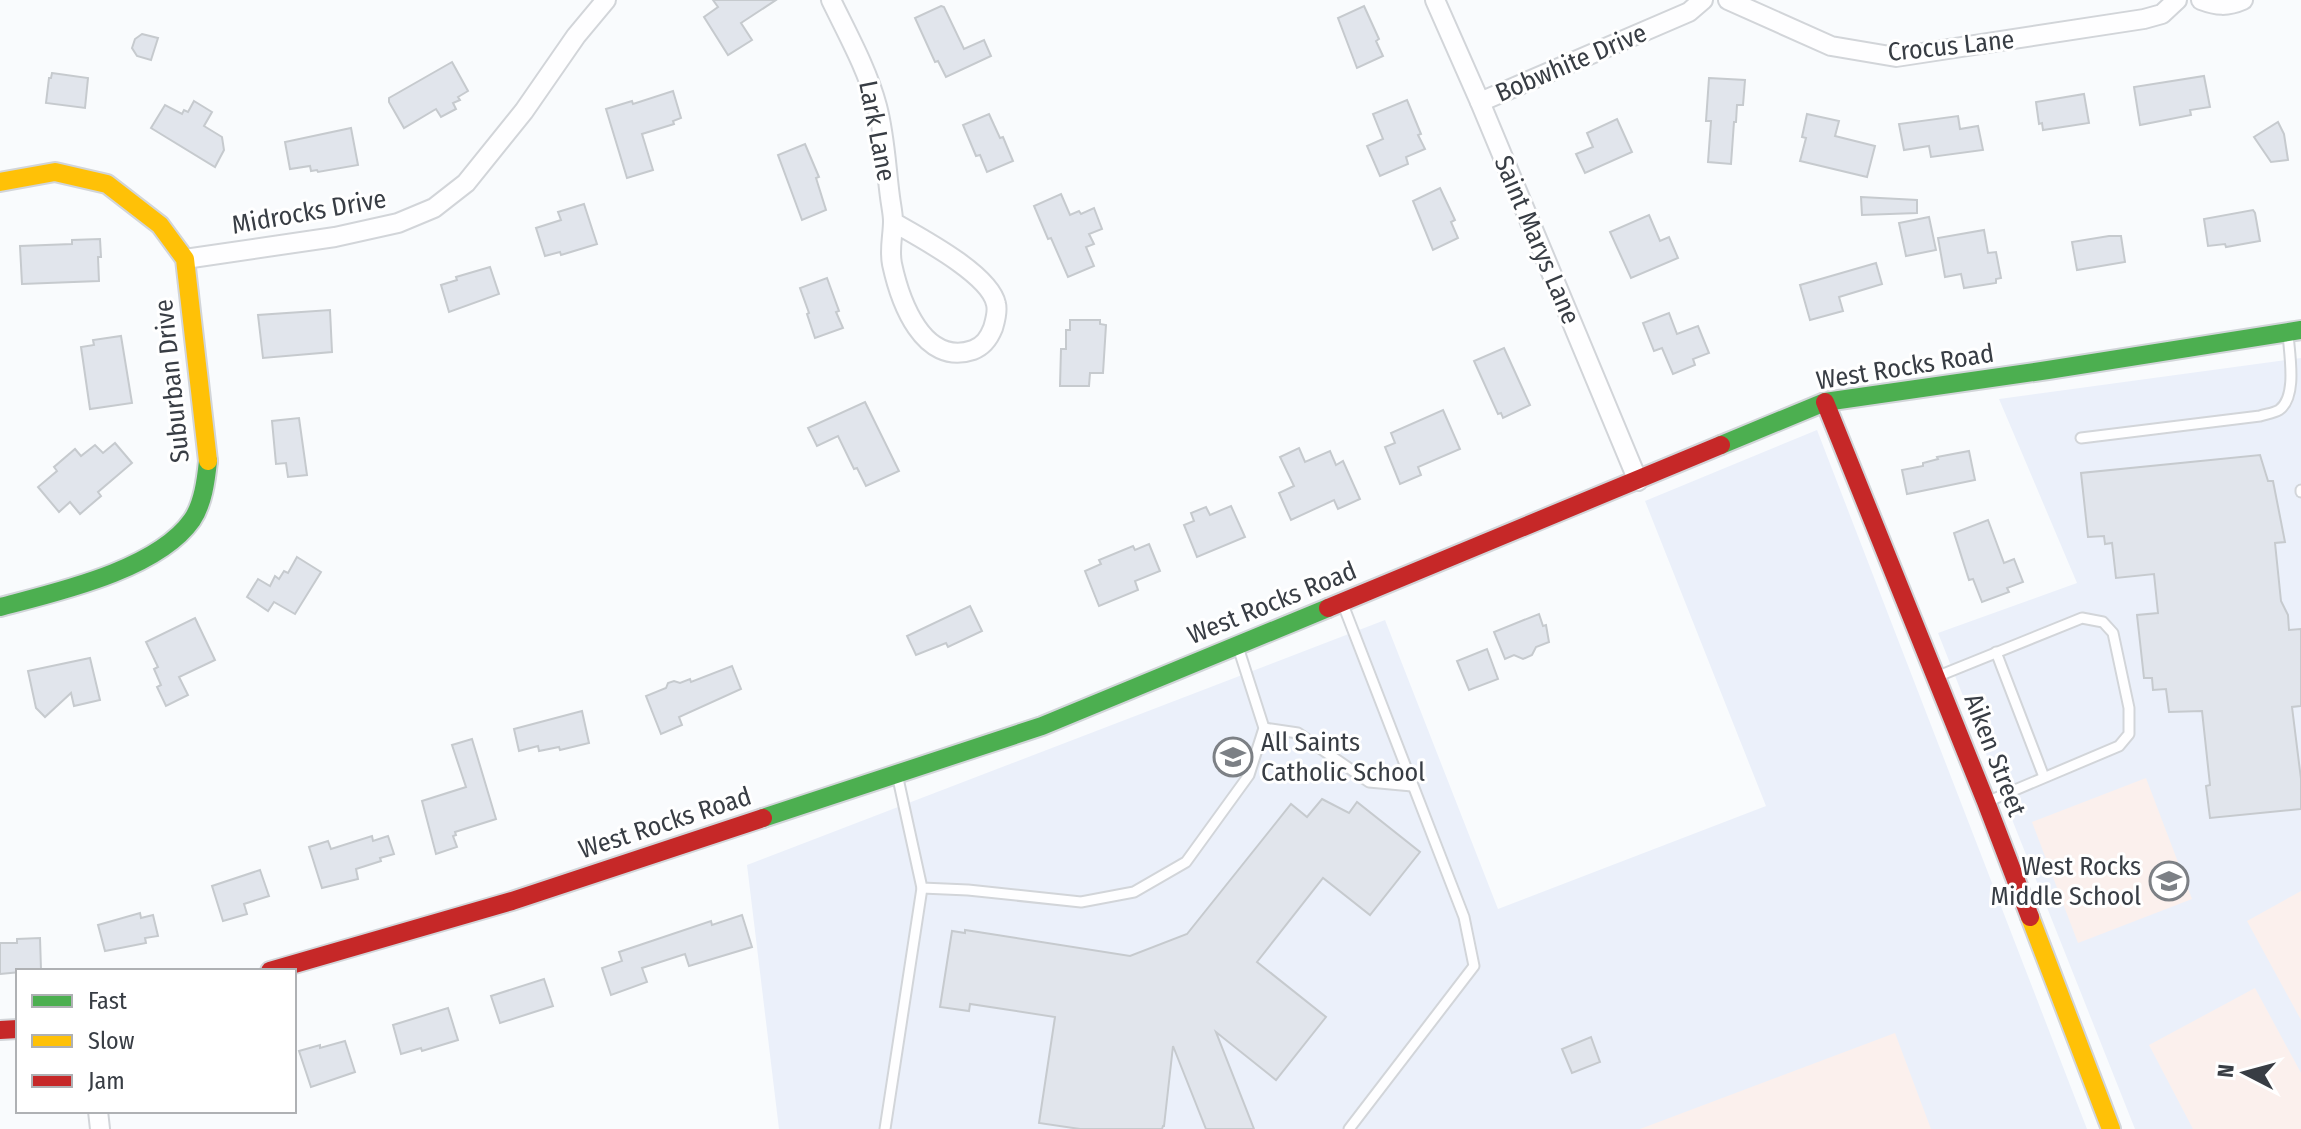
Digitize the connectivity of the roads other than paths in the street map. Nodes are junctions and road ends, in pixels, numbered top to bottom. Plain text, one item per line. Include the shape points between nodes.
1 (606, 0) edge
2 (831, 0) edge
3 (1435, 0) edge
4 (1703, 0) edge
5 (1728, 0) edge
6 (2177, 0) edge
7 (2201, 0) edge
8 (2243, 0) edge
9 (1480, 102) junction
10 (0, 182) edge
11 (893, 222) junction
12 (185, 259) junction
13 (2294, 331) edge
14 (1825, 402) junction
15 (2081, 438) dead end
16 (1638, 481) junction
17 (1342, 602) junction
18 (0, 607) edge
19 (1237, 645) junction
20 (1996, 652) junction
21 (1936, 677) junction
22 (1264, 728) junction
23 (897, 774) junction
24 (2044, 777) junction
25 (1412, 786) junction
26 (1986, 802) junction
27 (922, 888) junction
28 (277, 969) edge
29 (885, 1129) edge
30 (1349, 1129) edge
31 (2111, 1129) edge

1 - 12 street, Midrocks Drive via 466,183 434,208 398,223 335,237
2 - 11 street, Lark Lane via 877,106
3 - 9 street, Saint Marys Lane
4 - 9 street, Bobwhite Drive via 1689,12
5 - 6 street, Crocus Lane via 1831,46 1896,57 2144,19 2162,14
7 - 8 street via 2218,6
9 - 16 street, Saint Marys Lane
10 - 12 main road via 55,172 107,184 160,225
11 - 11 street, Lark Lane via 891,262 915,327 940,348 955,352 981,347 996,320 992,293 978,277
12 - 18 main road, Suburban Drive via 208,454 206,483 193,519 163,549 87,584
13 - 14 main road, West Rocks Road
13 - 15 lane via 2288,400 2279,410
14 - 16 main road, West Rocks Road
14 - 21 main road, Aiken Street
16 - 17 main road, West Rocks Road
17 - 19 main road, West Rocks Road
17 - 25 lane
19 - 22 lane
19 - 23 main road, West Rocks Road via 1042,726
20 - 21 lane
20 - 24 lane
20 - 24 lane via 2082,618 2103,622 2113,633 2129,708 2129,734 2119,746
21 - 26 main road, Aiken Street
22 - 25 lane via 1298,733 1369,782
22 - 27 lane via 1249,775 1186,862 1134,892 1081,902
23 - 27 lane
23 - 28 main road, West Rocks Road via 512,901
24 - 26 lane
25 - 30 lane via 1464,917 1474,966
26 - 31 main road, Aiken Street
27 - 29 lane

